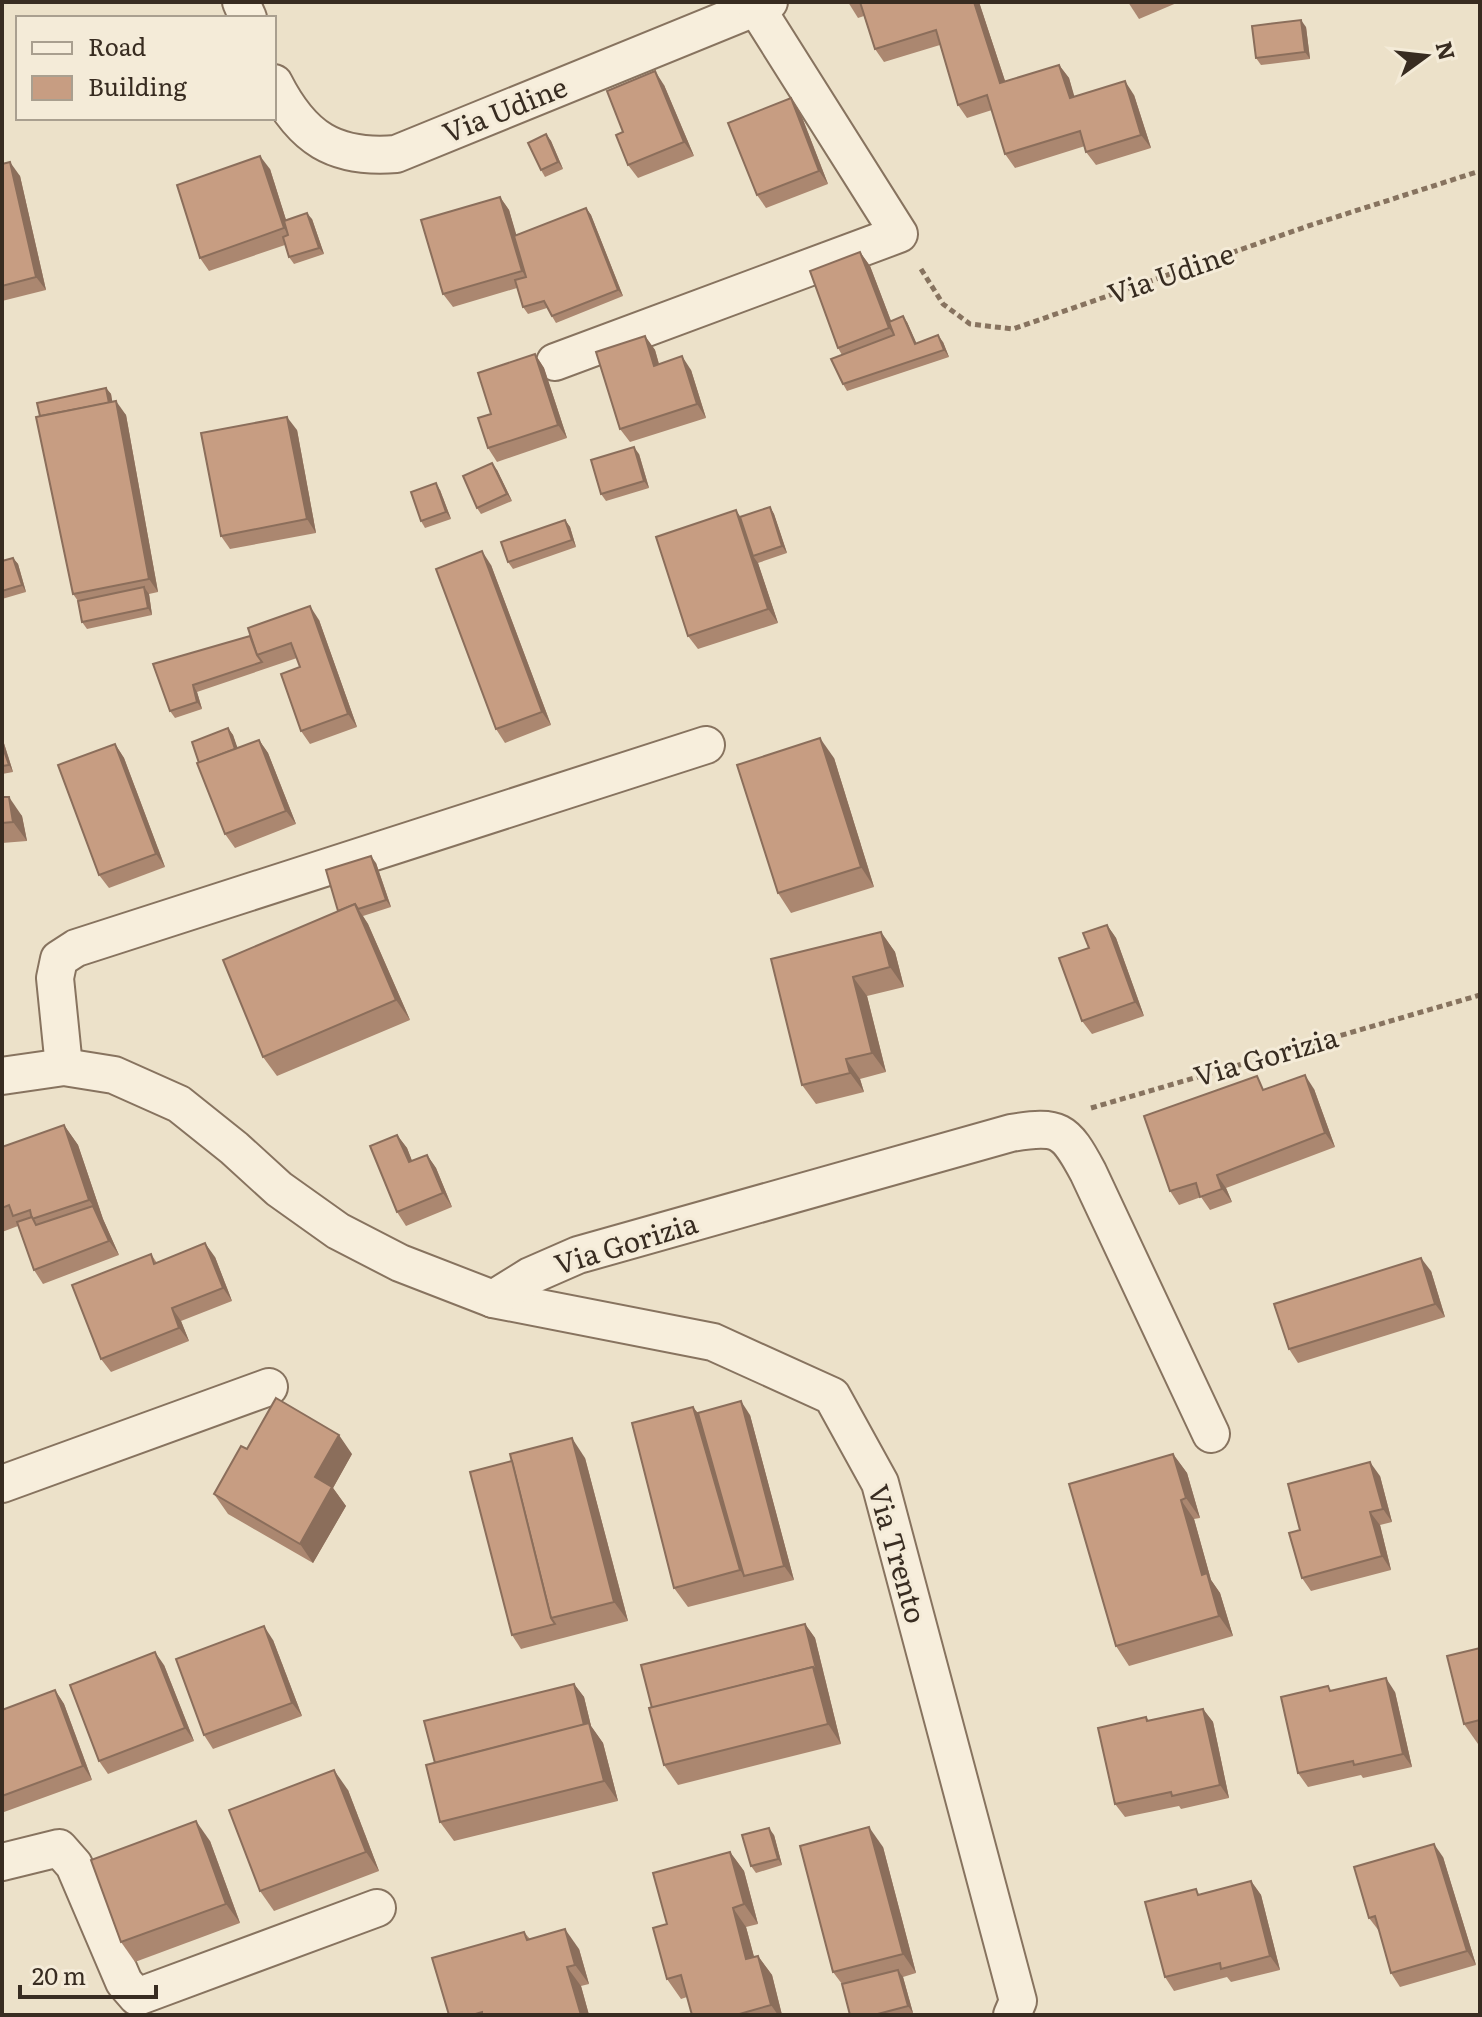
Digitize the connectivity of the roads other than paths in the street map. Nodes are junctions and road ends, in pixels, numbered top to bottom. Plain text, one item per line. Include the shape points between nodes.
1 (763, 5) edge
2 (276, 86) edge
3 (555, 362) dead end
4 (706, 745) dead end
5 (64, 1067) junction
6 (2, 1076) edge
7 (493, 1299) junction
8 (269, 1387) dead end
9 (1211, 1434) dead end
10 (2, 1484) edge
11 (2, 1862) edge
12 (377, 1908) dead end
13 (1012, 2015) edge

1 - 2 street, Via Udine via 396,154 346,153 321,141 301,124
1 - 3 street, Via Udine via 899,234
4 - 5 street via 76,948 59,959 55,978
5 - 6 street
5 - 7 street via 114,1075 179,1104 279,1189 338,1231 400,1263
7 - 9 street, Via Gorizia via 578,1255 1011,1133 1057,1131 1076,1149 1088,1172
7 - 13 street, Via Trento via 713,1342 832,1396 880,1483 1018,2001
8 - 10 street
11 - 12 street via 59,1848 74,1865 124,1982 137,1997

